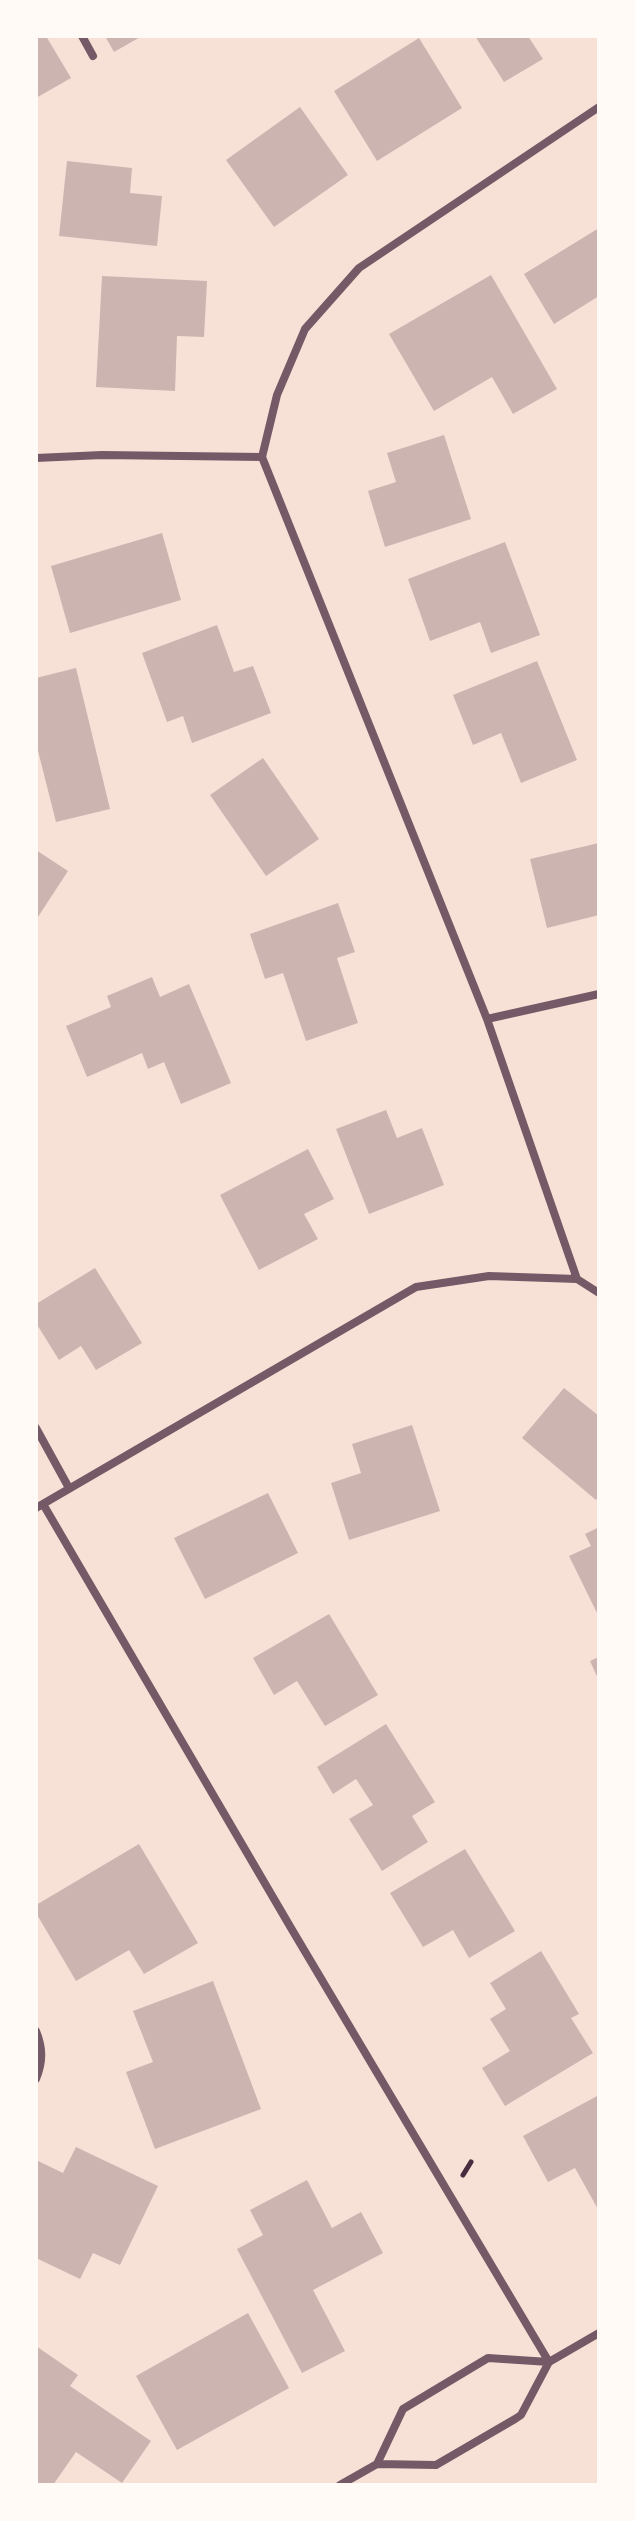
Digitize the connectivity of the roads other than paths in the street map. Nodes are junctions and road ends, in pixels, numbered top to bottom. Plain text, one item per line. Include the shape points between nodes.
1 (82, 36) edge
2 (93, 56) dead end
3 (599, 107) edge
4 (262, 457) junction
5 (36, 458) edge
6 (599, 994) edge
7 (487, 1019) junction
8 (577, 1279) junction
9 (599, 1293) edge
10 (36, 1428) edge
11 (69, 1488) junction
12 (40, 1506) edge
13 (36, 2031) edge
14 (36, 2079) edge
15 (599, 2333) edge
16 (549, 2362) junction
17 (377, 2464) junction
18 (340, 2485) edge

1 - 2 street
3 - 4 street via 359,268 305,329 277,395
4 - 5 street
4 - 7 street
6 - 7 street
7 - 8 street
8 - 9 street
8 - 11 street via 489,1276 416,1287
10 - 11 street
11 - 12 street
12 - 16 street
13 - 14 street via 42,2051
15 - 16 street
16 - 17 street via 515,2419 436,2465
16 - 17 street via 488,2358 403,2409
17 - 18 street

